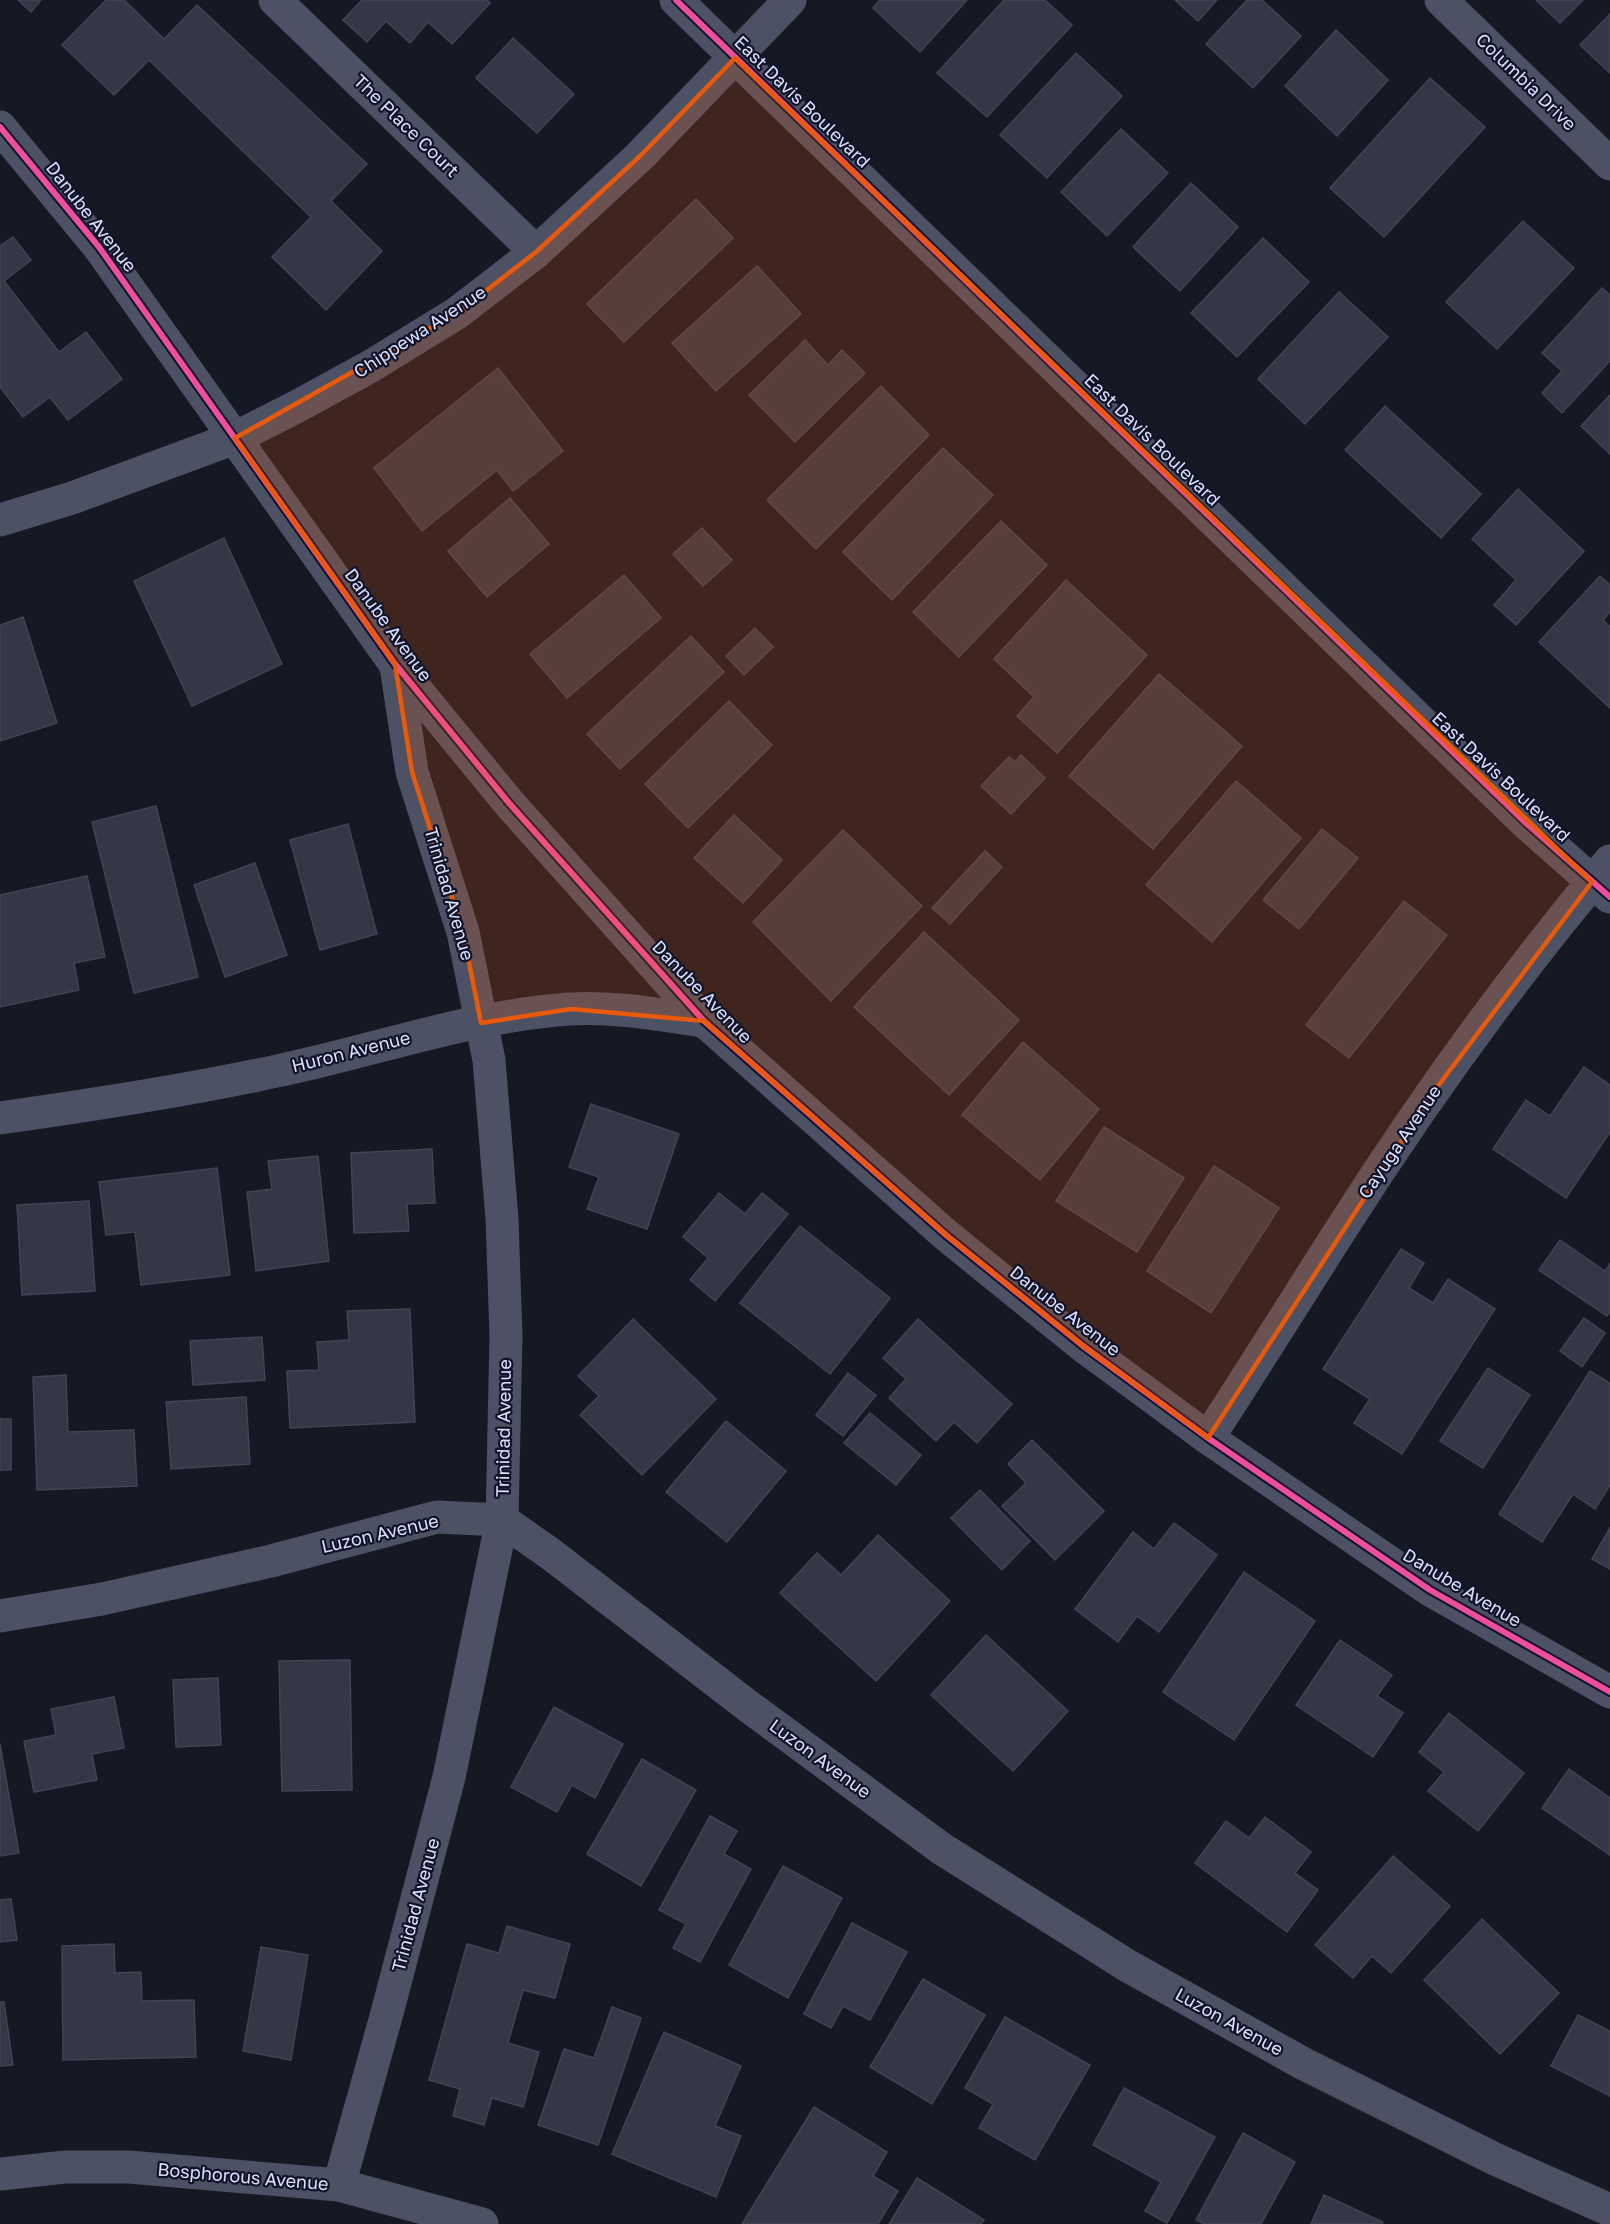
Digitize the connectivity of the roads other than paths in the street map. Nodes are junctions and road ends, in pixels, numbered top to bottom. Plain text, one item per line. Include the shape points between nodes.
1 (275, 0) edge
2 (676, 0) edge
3 (790, 0) edge
4 (1441, 0) edge
5 (735, 58) junction
6 (0, 127) edge
7 (1610, 164) edge
8 (536, 252) junction
9 (235, 438) junction
10 (0, 520) edge
11 (395, 664) junction
12 (1604, 880) edge
13 (704, 1021) junction
14 (481, 1023) junction
15 (0, 1118) edge
16 (1208, 1438) junction
17 (502, 1520) junction
18 (0, 1616) edge
19 (1610, 1692) edge
20 (0, 2174) edge
21 (339, 2185) junction
22 (1610, 2210) edge
23 (482, 2224) edge

1 - 8 street, The Place Court
2 - 5 street, East Davis Boulevard
3 - 5 street, Chippewa Avenue
4 - 7 street, Columbia Drive
5 - 8 street, Chippewa Avenue via 640,156
5 - 12 street, East Davis Boulevard via 1526,823
6 - 9 street, Danube Avenue via 99,247
8 - 9 street, Chippewa Avenue via 447,319 371,366
9 - 10 street, Chippewa Avenue
9 - 11 street, Danube Avenue
11 - 13 street, Danube Avenue via 517,812
11 - 14 street, Trinidad Avenue via 412,772 464,932
12 - 16 street, Cayuga Avenue via 1534,954 1435,1090
13 - 14 street, Huron Avenue via 621,1010 571,1009
13 - 16 street, Danube Avenue via 946,1234 1083,1346
14 - 15 street, Huron Avenue via 278,1071
14 - 17 street, Trinidad Avenue via 489,1060 502,1219 506,1336
16 - 19 street, Danube Avenue via 1430,1590
17 - 18 street, Luzon Avenue via 437,1517 271,1561 102,1599
17 - 21 street, Trinidad Avenue via 449,1777
17 - 22 street, Luzon Avenue via 942,1849 1128,1966 1304,2064 1497,2160
20 - 21 street, Bosphorous Avenue via 65,2167 129,2167
21 - 23 street, Bosphorous Avenue

